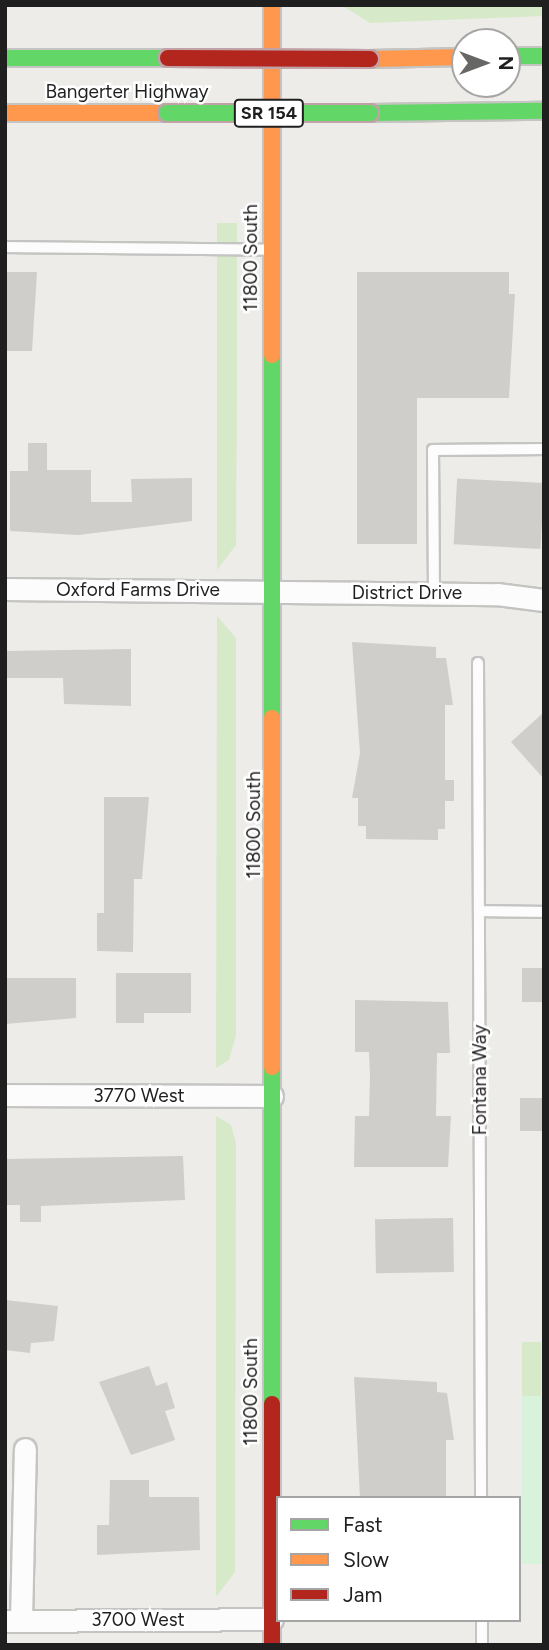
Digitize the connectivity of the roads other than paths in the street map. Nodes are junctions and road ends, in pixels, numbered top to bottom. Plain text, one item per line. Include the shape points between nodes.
1 (272, 5) edge
2 (521, 56) edge
3 (544, 56) edge
4 (451, 57) edge
5 (5, 58) edge
6 (544, 111) edge
7 (5, 113) edge
8 (5, 247) edge
9 (272, 250) junction
10 (544, 449) edge
11 (5, 589) edge
12 (271, 591) junction
13 (434, 593) junction
14 (544, 600) edge
15 (478, 663) dead end
16 (479, 911) junction
17 (544, 912) edge
18 (5, 1095) edge
19 (272, 1097) junction
20 (25, 1449) dead end
21 (481, 1496) edge
22 (272, 1619) junction
23 (13, 1621) edge
24 (482, 1622) edge
25 (272, 1645) edge
26 (482, 1645) edge

1 - 9 main road, 11800 South
2 - 3 main road
4 - 5 main road, Bangerter Highway, bridge
6 - 7 main road, Bangerter Highway / SR 154, bridge
8 - 9 lane
9 - 12 main road, 11800 South
10 - 13 lane via 433,450
11 - 12 street, Oxford Farms Drive
12 - 13 street, District Drive
12 - 19 main road, 11800 South
13 - 14 street, District Drive
15 - 16 lane, Fontana Way
16 - 17 lane
16 - 21 lane, Fontana Way
18 - 19 street, 3770 West
19 - 22 main road, 11800 South
20 - 23 street
22 - 23 street, 3700 West
22 - 25 main road, 11800 South
24 - 26 lane

